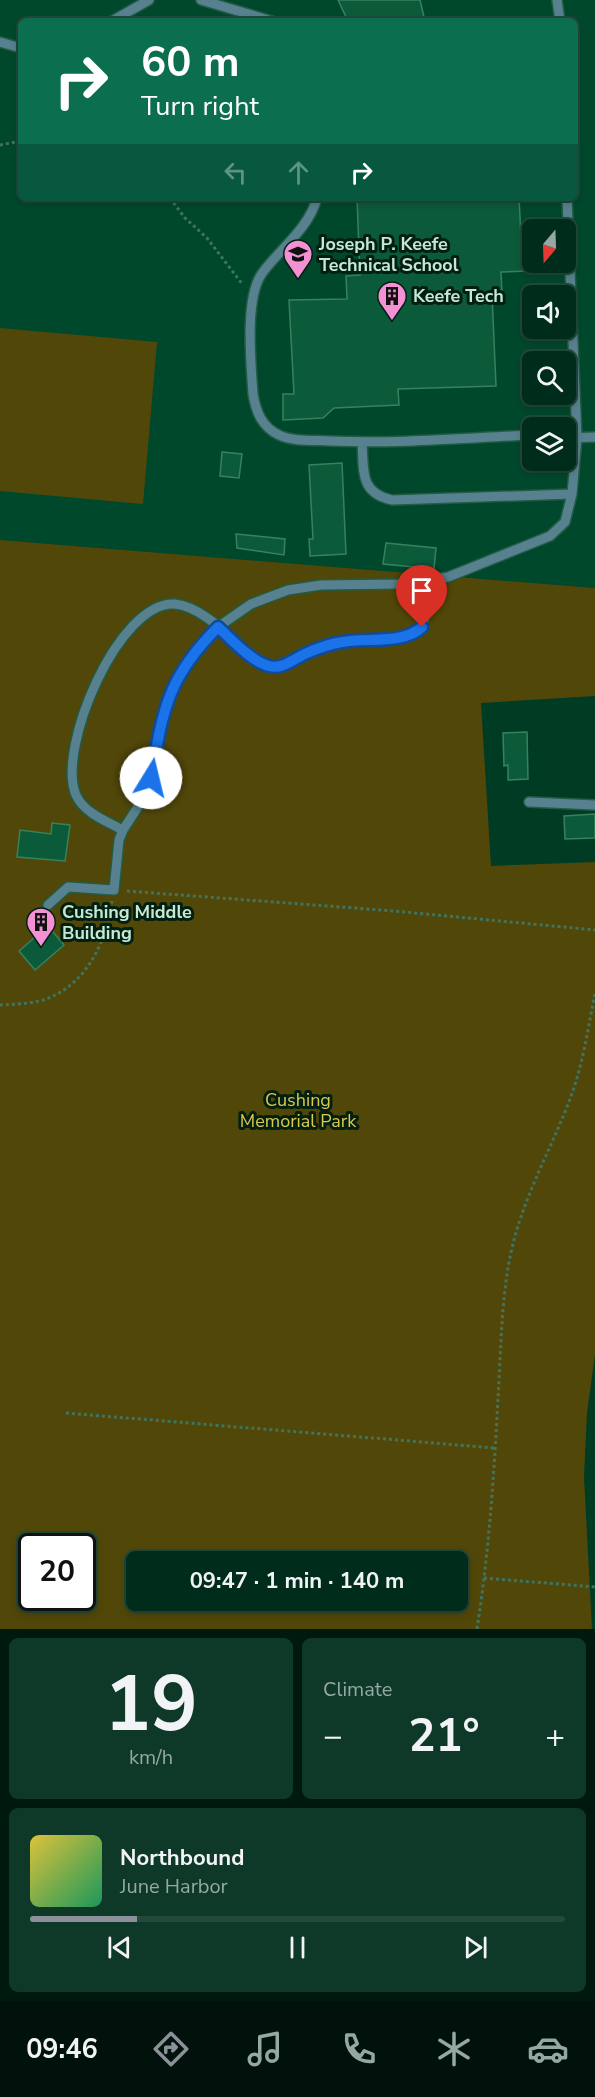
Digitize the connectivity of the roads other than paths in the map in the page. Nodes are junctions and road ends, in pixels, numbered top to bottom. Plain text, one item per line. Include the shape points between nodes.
1 (149, 0) edge
2 (201, 0) edge
3 (557, 0) edge
4 (117, 18) edge
5 (262, 18) edge
6 (560, 18) edge
7 (0, 42) edge
8 (18, 47) edge
9 (316, 201) edge
10 (567, 201) edge
11 (522, 435) edge
12 (595, 437) edge
13 (577, 438) junction
14 (362, 442) junction
15 (572, 494) junction
16 (427, 581) junction
17 (218, 627) junction
18 (529, 802) dead end
19 (595, 805) edge
20 (123, 830) junction
21 (48, 905) dead end

1 - 4 lane
2 - 5 lane
3 - 6 lane
7 - 8 lane
9 - 14 lane via 308,219 262,273 253,295 255,406 264,423 279,435
10 - 13 lane
11 - 14 lane
12 - 13 lane
13 - 15 lane
14 - 15 lane via 367,485 381,498
15 - 16 lane via 565,522 550,536 467,570
16 - 17 lane via 288,590 251,604
16 - 17 lane via 425,616 416,633 342,642 279,667 261,663
17 - 20 lane via 176,680 166,702 147,793
17 - 20 lane via 186,606 166,604 156,608 131,629 96,680 82,718 73,785 84,806
18 - 19 lane
20 - 21 lane via 114,890 68,887

